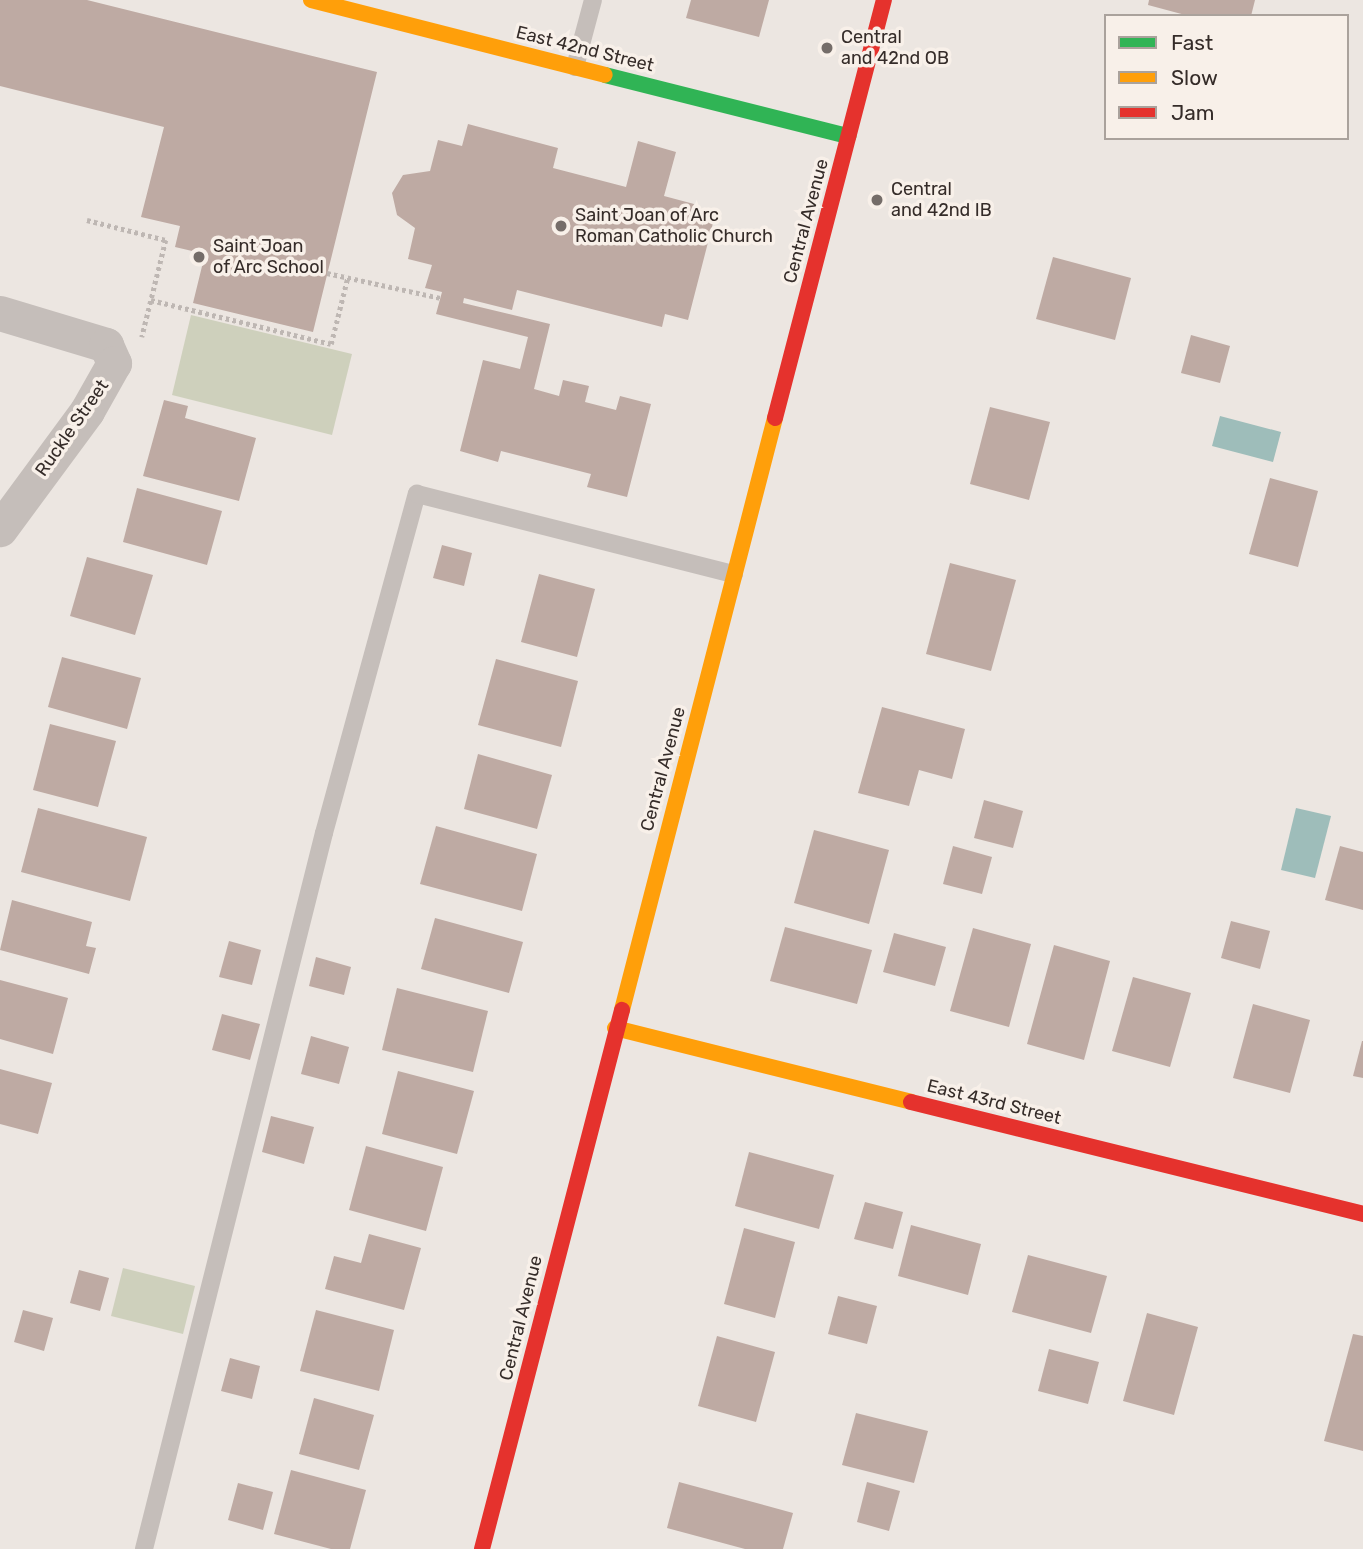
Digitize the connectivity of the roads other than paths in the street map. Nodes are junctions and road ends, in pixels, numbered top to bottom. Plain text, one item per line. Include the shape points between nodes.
1 (312, 0) edge
2 (593, 0) edge
3 (884, 0) edge
4 (575, 67) junction
5 (848, 136) junction
6 (0, 313) edge
7 (0, 529) edge
8 (734, 574) junction
9 (615, 1028) junction
10 (1363, 1214) edge
11 (144, 1549) edge
12 (482, 1549) edge

1 - 4 main road, East 42nd Street
2 - 4 lane
3 - 5 main road, Central Avenue
4 - 5 main road, East 42nd Street
5 - 8 main road, Central Avenue
6 - 7 street, Ruckle Street via 106,345 114,363 88,411
8 - 9 main road, Central Avenue
8 - 11 lane via 417,494 324,833
9 - 10 main road, East 43rd Street
9 - 12 main road, Central Avenue

